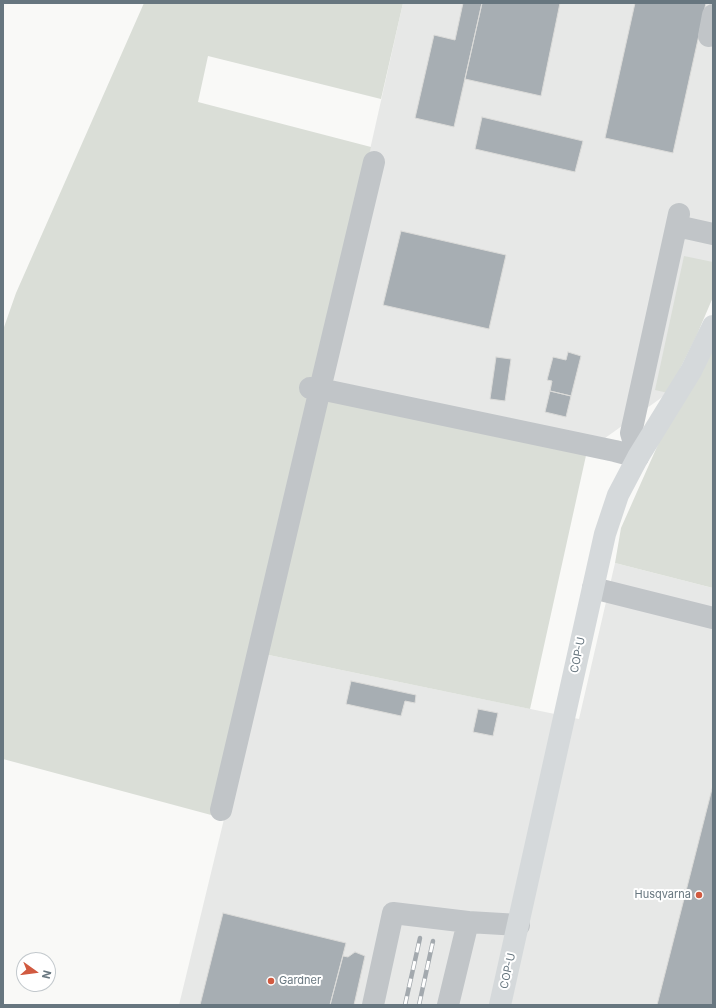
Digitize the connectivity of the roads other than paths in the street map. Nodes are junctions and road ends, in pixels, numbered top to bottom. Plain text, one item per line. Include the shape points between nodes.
1 (374, 162) dead end
2 (713, 234) edge
3 (713, 326) edge
4 (315, 389) junction
5 (638, 457) junction
6 (593, 588) junction
7 (713, 618) edge
8 (221, 810) dead end
9 (468, 922) junction
10 (519, 925) junction
11 (373, 1005) edge
12 (448, 1005) edge
13 (500, 1005) edge

1 - 4 lane
2 - 5 lane via 678,220 631,433
3 - 5 main road, COP-U via 691,371
4 - 5 lane
4 - 8 lane
5 - 6 main road, COP-U via 618,495 605,534
6 - 7 lane
6 - 10 main road, COP-U
9 - 10 lane
9 - 11 lane via 393,913
9 - 12 lane
10 - 13 main road, COP-U

